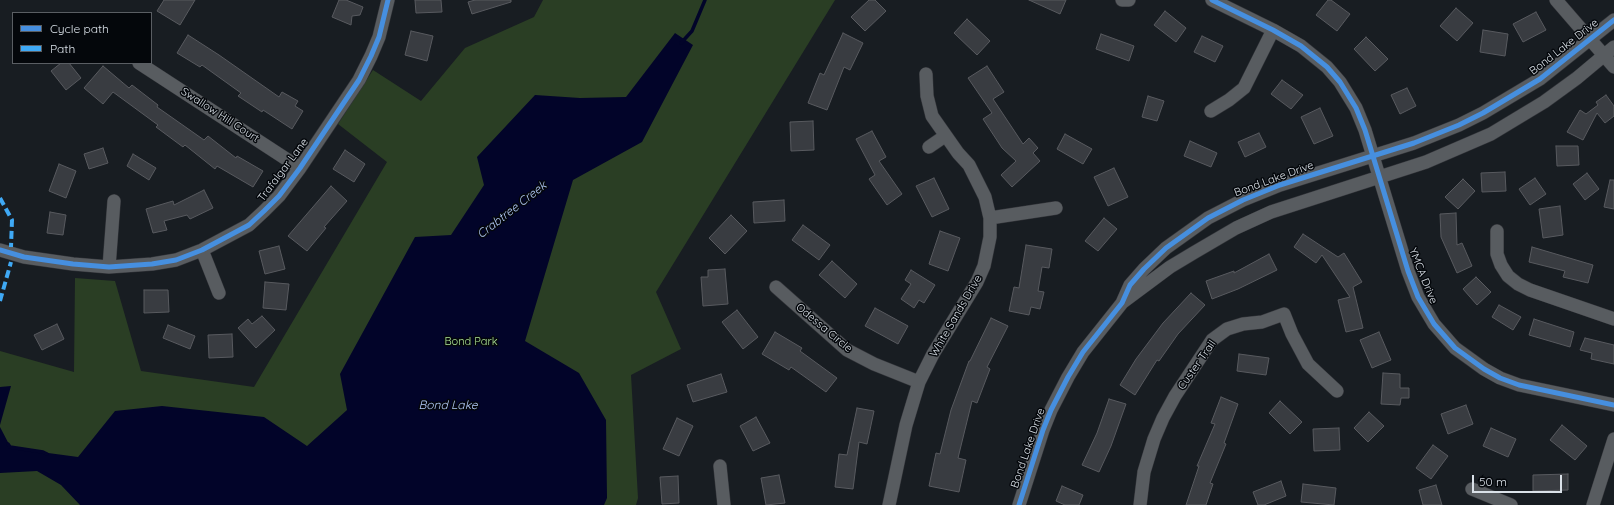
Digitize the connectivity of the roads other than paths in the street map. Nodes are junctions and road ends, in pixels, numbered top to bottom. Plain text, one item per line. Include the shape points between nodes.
1 (388, 0) edge
2 (1122, 0) edge
3 (1129, 0) edge
4 (1212, 0) edge
5 (1556, 0) edge
6 (1614, 20) edge
7 (1273, 30) junction
8 (1590, 39) junction
9 (1609, 51) edge
10 (141, 64) edge
11 (1614, 67) edge
12 (926, 74) dead end
13 (1211, 111) dead end
14 (945, 136) junction
15 (929, 147) dead end
16 (1373, 156) junction
17 (300, 168) junction
18 (1380, 177) junction
19 (114, 201) dead end
20 (1056, 208) dead end
21 (990, 218) junction
22 (1497, 231) dead end
23 (0, 250) edge
24 (202, 250) junction
25 (109, 267) junction
26 (776, 287) dead end
27 (219, 293) dead end
28 (1122, 302) junction
29 (1614, 319) edge
30 (919, 382) junction
31 (1337, 391) dead end
32 (1614, 405) edge
33 (1614, 439) edge
34 (720, 466) dead end
35 (1472, 489) dead end
36 (892, 504) edge
37 (724, 505) edge
38 (1019, 505) edge
39 (1140, 505) edge
40 (1511, 505) edge
41 (1592, 505) edge

1 - 17 street, Trafalgar Lane via 379,37 359,80
2 - 3 street
4 - 7 street, YMCA Drive
5 - 8 street
6 - 8 street, Bond Lake Drive
7 - 13 street via 1244,88
7 - 16 street, YMCA Drive via 1313,55 1340,82 1356,108
8 - 9 street
8 - 16 street, Bond Lake Drive via 1540,79 1483,113 1435,136
9 - 11 street
9 - 18 street, Bond Lake Drive via 1544,102 1491,134 1426,162
10 - 17 street, Swallow Hill Court
12 - 14 street, White Sands Drive via 932,116
14 - 15 street
14 - 21 street, White Sands Drive via 972,172 985,197
16 - 18 street, YMCA Drive
16 - 28 street, Bond Lake Drive via 1263,191 1208,218 1166,248 1144,269 1130,285
17 - 24 street, Trafalgar Lane via 279,196 249,225
18 - 28 street, Bond Lake Drive via 1271,212 1236,228 1170,267
18 - 32 street, YMCA Drive via 1418,297 1431,319 1455,348 1484,369 1519,385
19 - 25 street
20 - 21 street
21 - 30 street, White Sands Drive via 990,238 984,266
22 - 29 street via 1501,265 1508,276 1518,284
23 - 25 street, Trafalgar Lane via 24,257
24 - 25 street, Trafalgar Lane via 176,260
24 - 27 street
26 - 30 street, Odessa Circle via 847,350
28 - 38 street, Bond Lake Drive via 1083,352 1051,410
30 - 36 street, White Sands Drive via 906,425
31 - 39 street, Custer Trail via 1308,364 1284,314 1262,322 1228,329 1212,340 1160,424 1144,472
33 - 41 street
34 - 37 street
35 - 40 street

